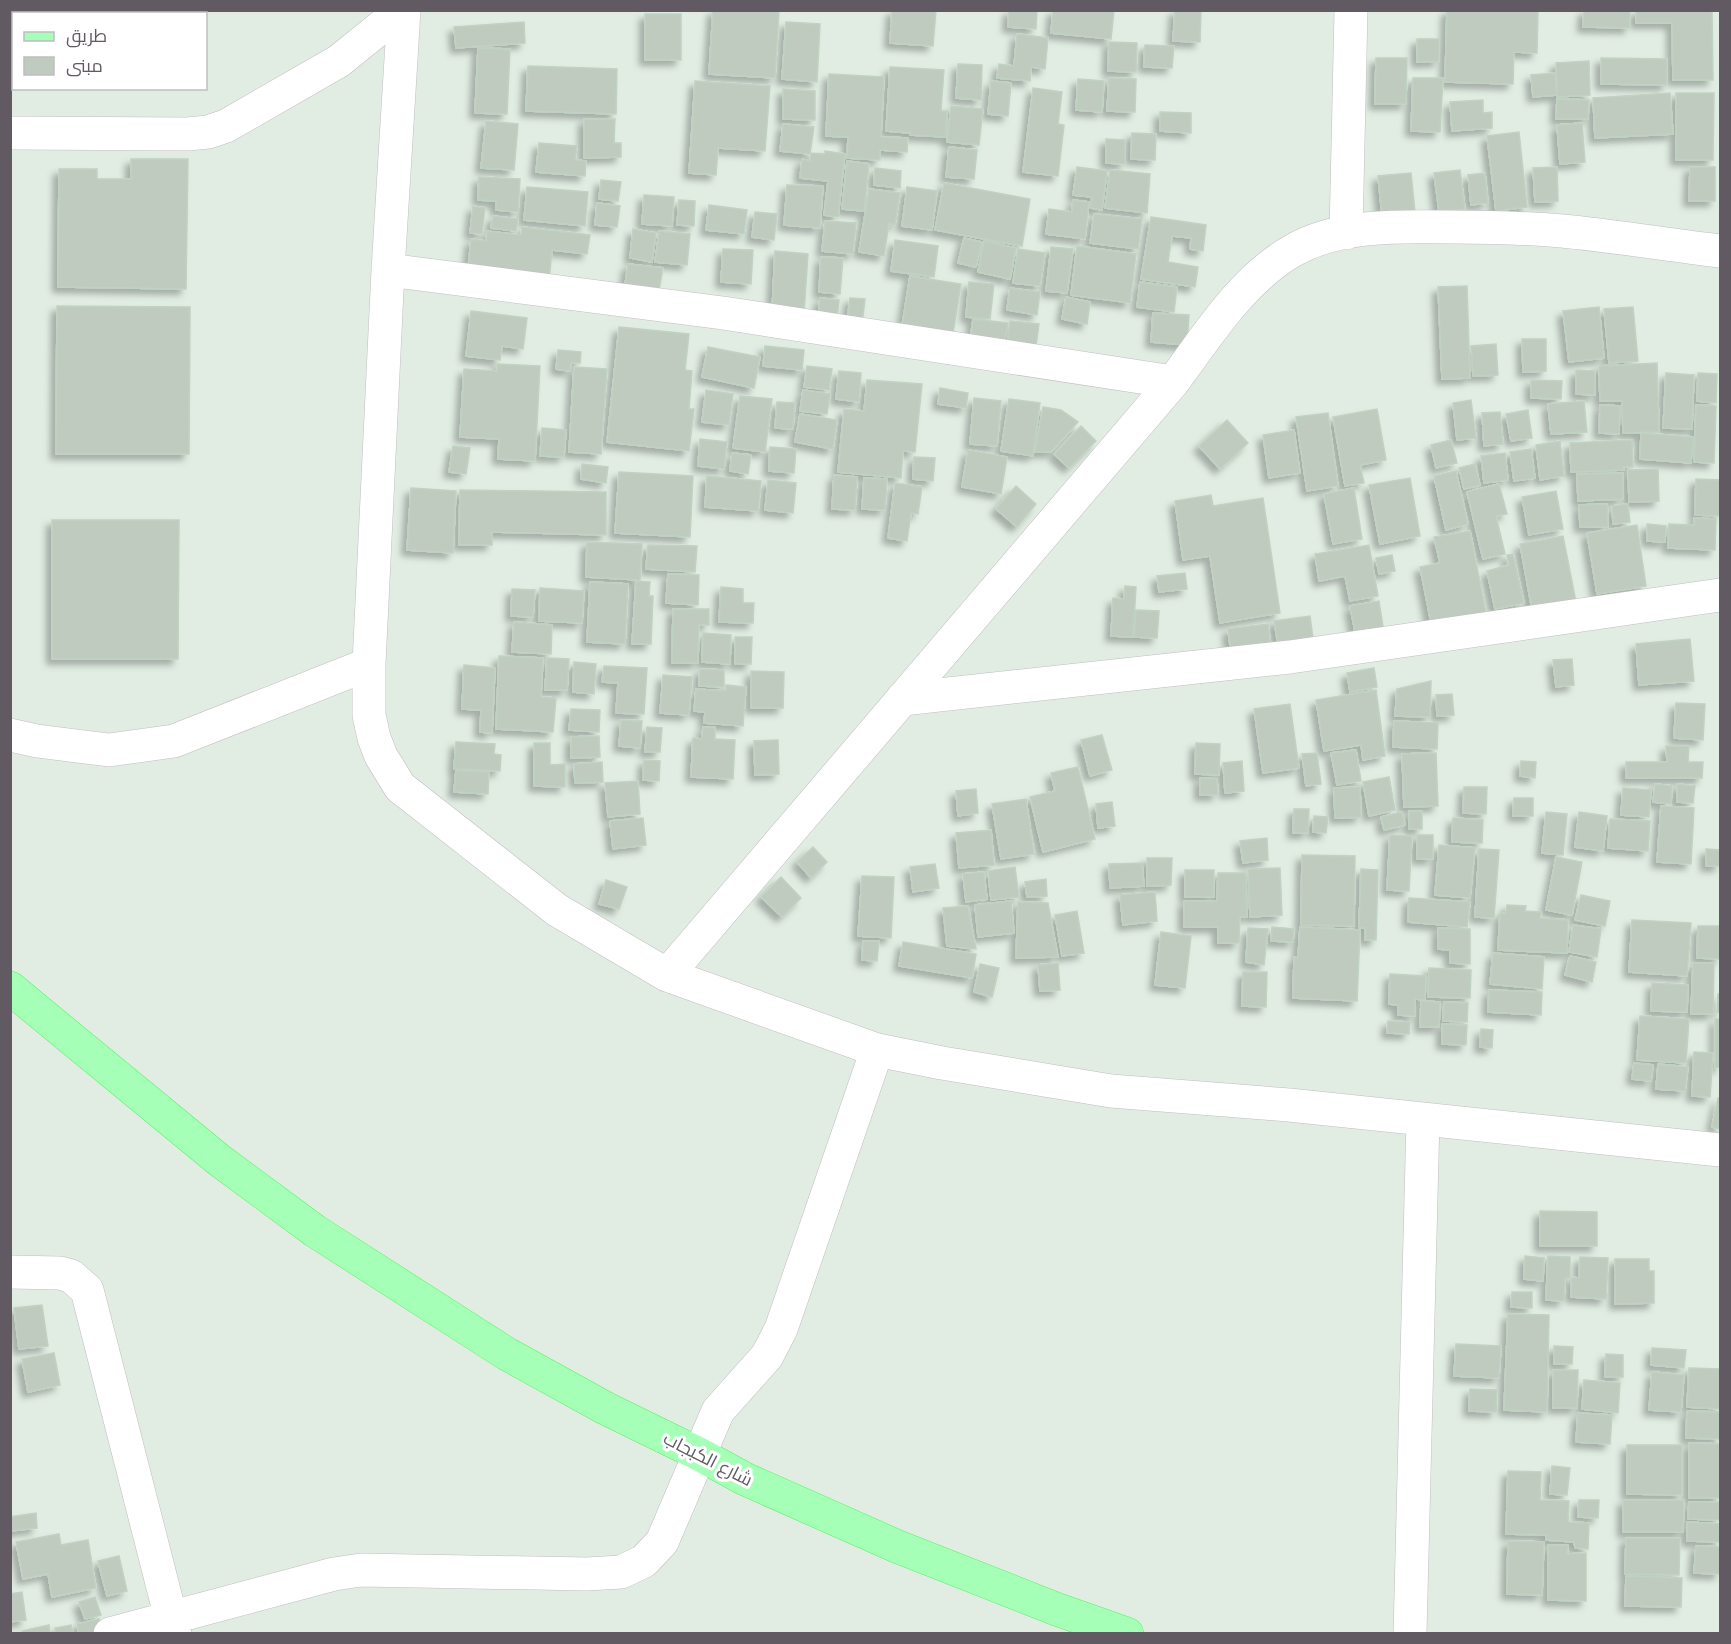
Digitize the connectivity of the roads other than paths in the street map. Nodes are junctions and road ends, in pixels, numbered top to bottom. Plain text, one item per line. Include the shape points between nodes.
1 (403, 10) edge
2 (1351, 10) edge
3 (10, 133) edge
4 (1346, 233) junction
5 (1720, 250) edge
6 (388, 270) junction
7 (1173, 382) junction
8 (1720, 594) edge
9 (369, 664) junction
10 (902, 699) junction
11 (10, 735) edge
12 (667, 975) junction
13 (10, 988) edge
14 (877, 1050) junction
15 (1423, 1119) junction
16 (1720, 1150) edge
17 (10, 1272) edge
18 (699, 1454) junction
19 (173, 1626) edge
20 (110, 1634) edge
21 (1127, 1634) edge
22 (1410, 1634) edge

1 - 3 street via 339,61 226,126 208,132
1 - 6 street
2 - 4 street
4 - 5 street via 1414,226 1501,227
4 - 7 street via 1293,251 1259,275 1230,306
6 - 7 street via 735,315
6 - 9 street
7 - 10 street
8 - 10 street via 1290,657
9 - 11 street via 174,741 109,750
9 - 12 street via 369,716 374,738 400,787 557,910
10 - 12 street
12 - 14 street
13 - 18 main road, شارع الكبجاب via 219,1160 315,1231 507,1354
14 - 15 street via 1111,1090
14 - 18 street via 781,1329 767,1356 718,1411
15 - 16 street
15 - 22 street
17 - 19 street via 60,1273 71,1276 87,1290
18 - 19 street via 662,1542 644,1561 621,1572 362,1570 302,1581
18 - 21 main road, شارع الكبجاب via 745,1479 896,1546
19 - 20 street

